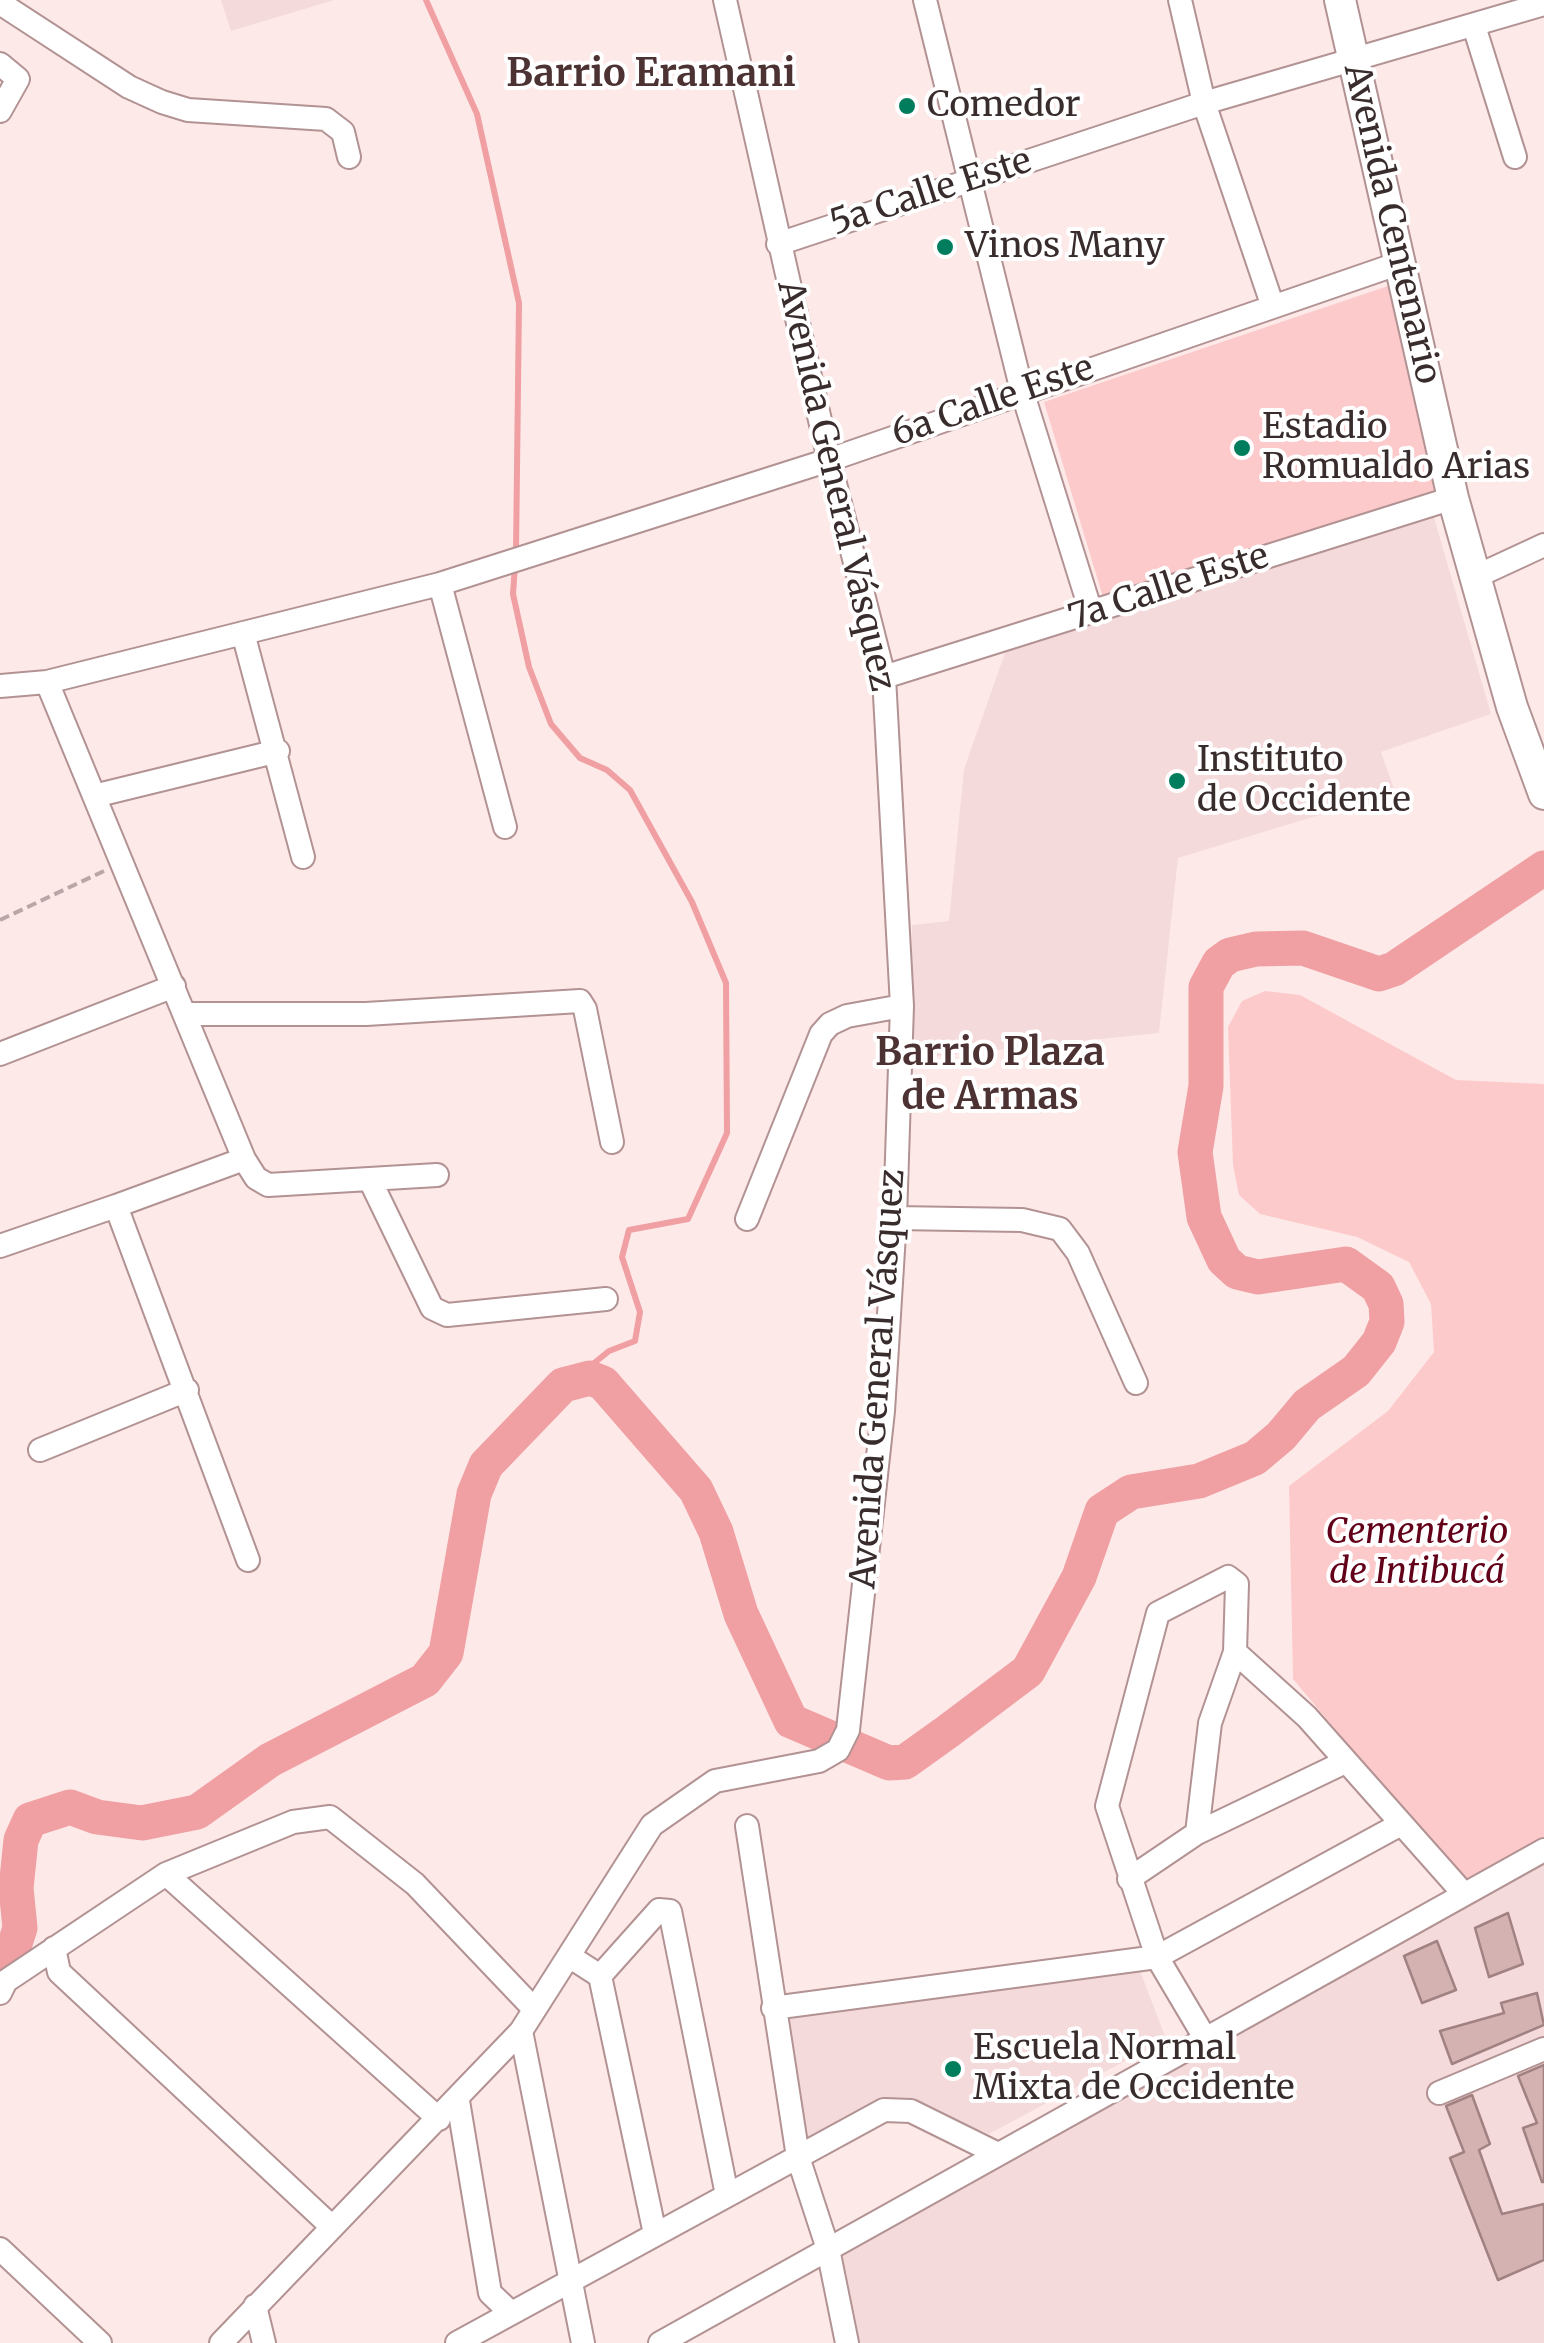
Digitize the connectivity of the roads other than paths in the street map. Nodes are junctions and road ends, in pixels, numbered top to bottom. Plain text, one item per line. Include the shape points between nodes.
1 (725, 0) edge
2 (924, 0) edge
3 (1180, 0) edge
4 (1340, 0) edge
5 (0, 3) edge
6 (1544, 4) edge
7 (1474, 26) junction
8 (1353, 60) junction
9 (0, 64) edge
10 (1204, 103) junction
11 (0, 111) edge
12 (349, 157) dead end
13 (1515, 157) dead end
14 (968, 182) junction
15 (778, 244) junction
16 (1400, 262) junction
17 (1272, 304) junction
18 (1022, 392) junction
19 (829, 460) junction
20 (1453, 498) junction
21 (1544, 545) edge
22 (1475, 576) junction
23 (440, 584) junction
24 (1092, 612) junction
25 (242, 633) junction
26 (884, 677) junction
27 (47, 682) junction
28 (0, 686) edge
29 (278, 751) junction
30 (1544, 794) edge
31 (94, 796) junction
32 (505, 826) dead end
33 (303, 856) dead end
34 (174, 986) junction
35 (902, 1006) junction
36 (186, 1014) junction
37 (0, 1054) edge
38 (612, 1142) dead end
39 (244, 1159) junction
40 (437, 1174) dead end
41 (370, 1180) junction
42 (116, 1206) junction
43 (895, 1218) junction
44 (747, 1219) dead end
45 (0, 1246) edge
46 (606, 1300) dead end
47 (1136, 1383) dead end
48 (186, 1390) junction
49 (40, 1450) dead end
50 (248, 1560) dead end
51 (1235, 1652) junction
52 (1345, 1762) junction
53 (1401, 1824) junction
54 (747, 1826) dead end
55 (1197, 1833) junction
56 (1544, 1850) edge
57 (166, 1874) junction
58 (1129, 1879) junction
59 (1464, 1894) junction
60 (54, 1948) junction
61 (569, 1956) junction
62 (1157, 1957) junction
63 (600, 1976) junction
64 (0, 1993) edge
65 (773, 2008) junction
66 (534, 2009) junction
67 (521, 2031) junction
68 (1205, 2038) junction
69 (1544, 2049) edge
70 (1439, 2092) dead end
71 (458, 2101) junction
72 (439, 2119) junction
73 (998, 2154) junction
74 (798, 2157) junction
75 (726, 2196) junction
76 (332, 2226) junction
77 (655, 2234) junction
78 (828, 2248) junction
79 (0, 2249) edge
80 (572, 2280) junction
81 (255, 2306) junction
82 (510, 2312) junction
83 (100, 2343) edge
84 (220, 2343) edge
85 (264, 2343) edge
86 (457, 2343) edge
87 (583, 2343) edge
88 (660, 2343) edge
89 (847, 2343) edge

1 - 15 street, Avenida General Vásquez
2 - 14 street
3 - 10 street
4 - 8 main road, Avenida Centenario
5 - 12 street via 162,102 188,110 326,119 342,132
6 - 7 street, 5a Calle Este
7 - 8 street, 5a Calle Este
7 - 13 street
8 - 10 street, 5a Calle Este
8 - 16 main road, Avenida Centenario
9 - 11 street via 18,79
10 - 14 street, 5a Calle Este
10 - 17 street
14 - 15 street, 5a Calle Este
14 - 18 street
15 - 19 street, Avenida General Vásquez
16 - 17 street, 6a Calle Este
16 - 20 main road, Avenida Centenario
17 - 18 street, 6a Calle Este
18 - 19 street, 6a Calle Este
18 - 24 street
19 - 23 street, 6a Calle Este
19 - 26 street, Avenida General Vásquez
20 - 22 main road, Avenida Centenario
20 - 24 street, 7a Calle Este
21 - 22 street
22 - 30 main road, Avenida Centenario
23 - 25 street, 6a Calle Este
23 - 32 street
24 - 26 street, 7a Calle Este
25 - 27 street, 6a Calle Este
25 - 29 street
26 - 35 street, Avenida General Vásquez
27 - 28 street, 6a Calle Este
27 - 31 street
29 - 31 street
29 - 33 street
31 - 34 street
34 - 36 street
34 - 37 street
35 - 43 street, Avenida General Vásquez
35 - 44 street via 847,1016 821,1034
36 - 38 street via 366,1014 580,1002
36 - 39 street
39 - 41 street via 268,1184
39 - 42 street
40 - 41 street
41 - 46 street via 432,1308 447,1315
42 - 45 street
42 - 48 street
43 - 47 street via 1022,1220 1060,1229 1078,1253
43 - 61 street, Avenida General Vásquez via 883,1411 843,1740 820,1762 715,1781 652,1825
48 - 49 street
48 - 50 street
51 - 52 street
51 - 55 street via 1210,1723
51 - 58 street via 1233,1579 1158,1613 1107,1806
52 - 53 street
52 - 55 street
53 - 59 street
53 - 62 street
54 - 65 street
55 - 58 street
56 - 59 street
57 - 60 street
57 - 66 street via 292,1822 330,1817 415,1884
57 - 72 street
58 - 62 street
59 - 68 street
60 - 64 street via 6,1980
60 - 76 street via 59,1972
61 - 63 street
61 - 66 street, Avenida General Vásquez
62 - 65 street
62 - 68 street
63 - 75 street via 653,1916 670,1911
63 - 77 street
65 - 74 street
66 - 67 street, Avenida General Vásquez
67 - 71 street, Avenida General Vásquez
67 - 80 street
68 - 73 street
69 - 70 street
71 - 72 street, Avenida General Vásquez
71 - 82 street via 490,2292
72 - 76 street, Avenida General Vásquez
73 - 74 street via 911,2112 884,2110
73 - 78 street
74 - 75 street
74 - 78 street
75 - 77 street
76 - 81 street, Avenida General Vásquez
77 - 80 street
78 - 88 street
78 - 89 street
79 - 83 street
80 - 82 street
80 - 87 street
81 - 84 street, Avenida General Vásquez
81 - 85 street
82 - 86 street

